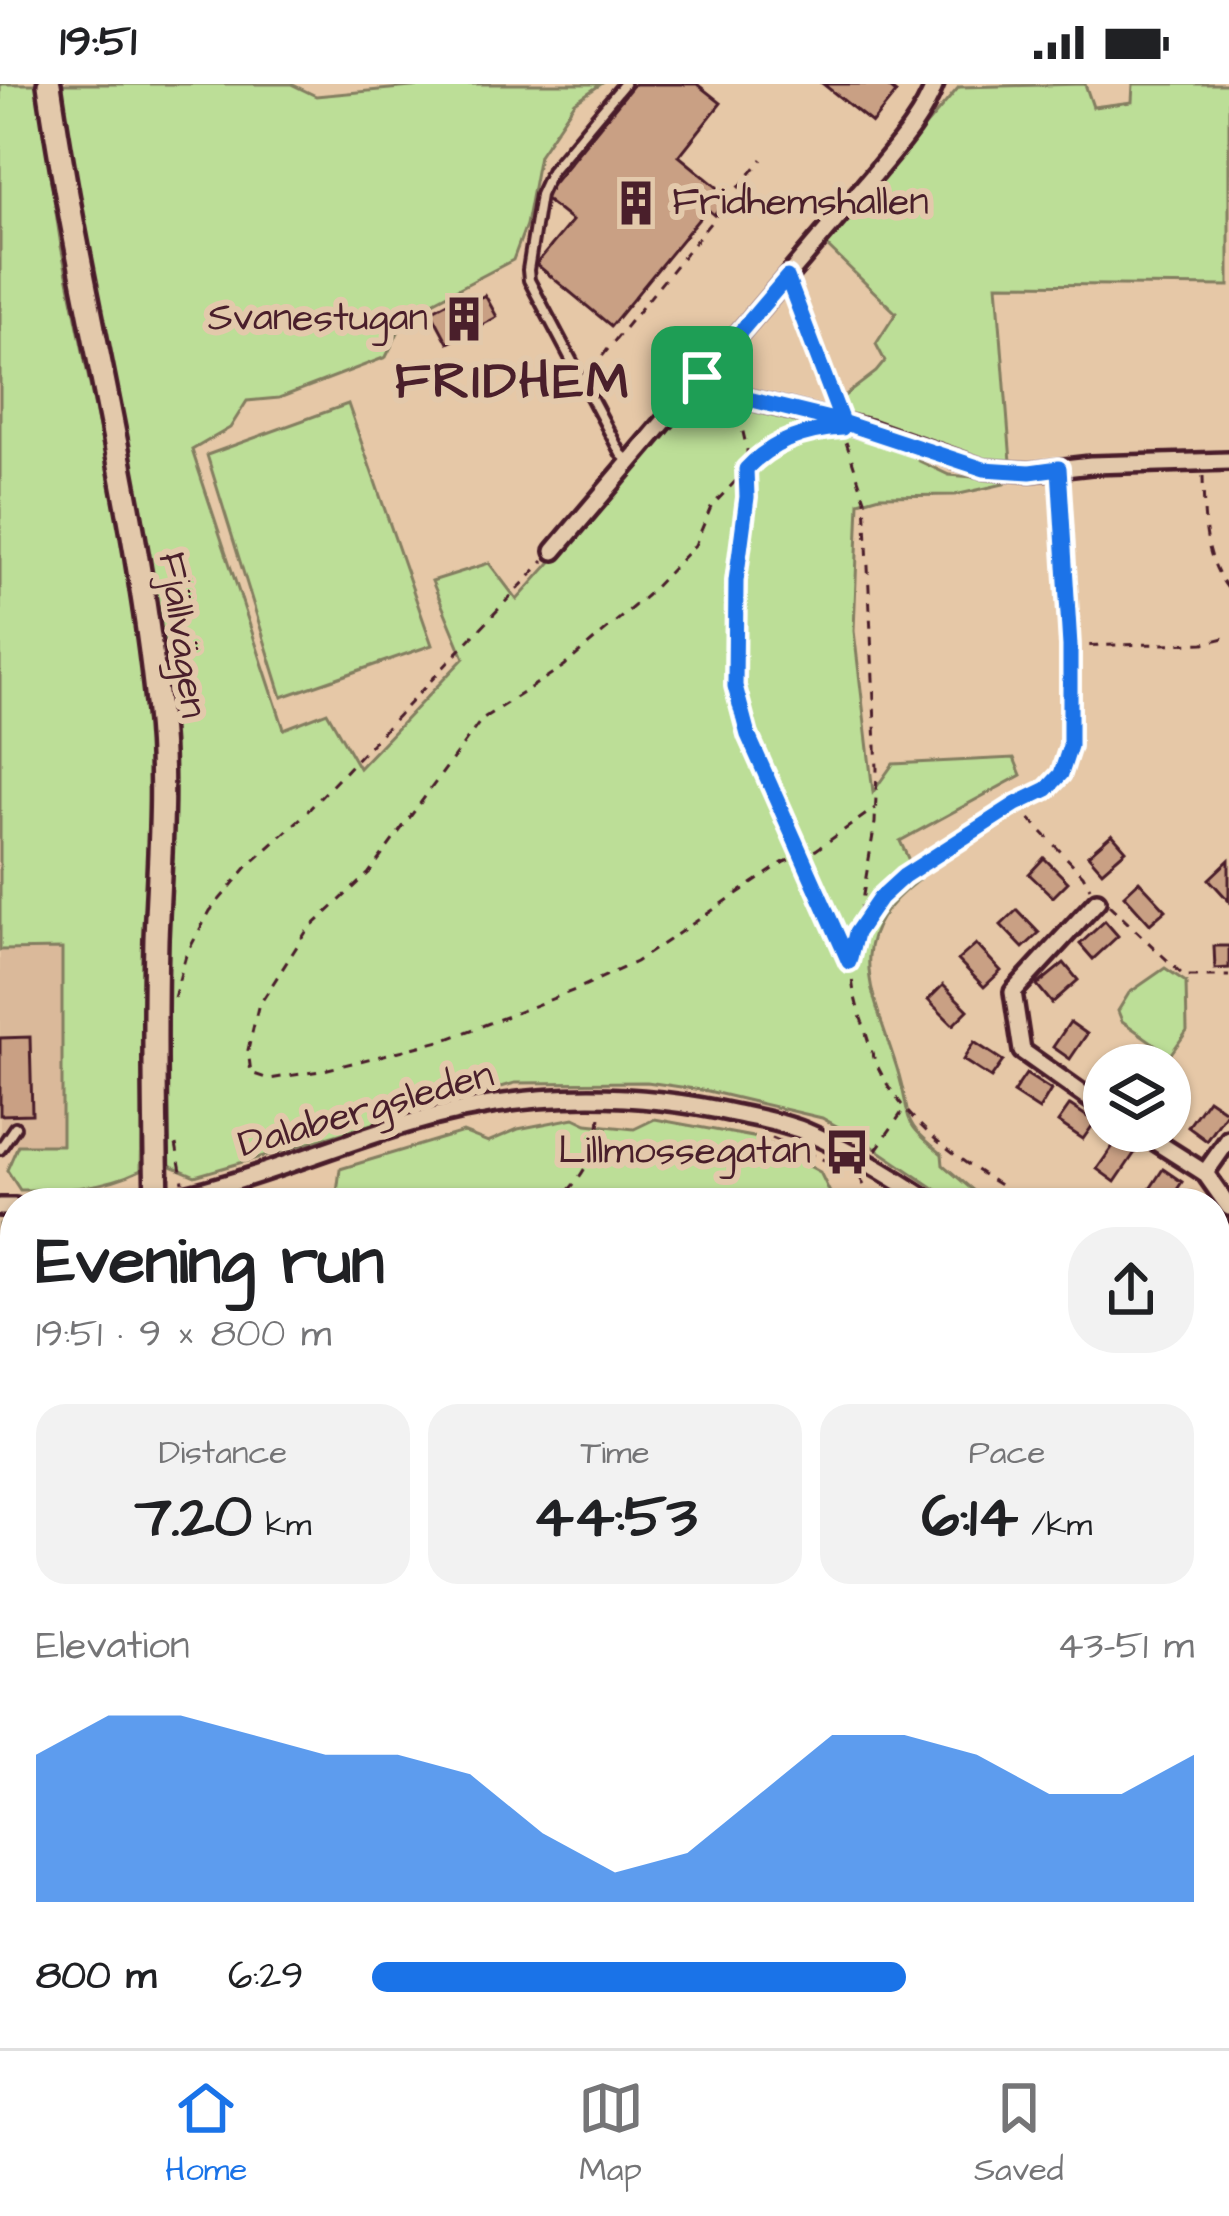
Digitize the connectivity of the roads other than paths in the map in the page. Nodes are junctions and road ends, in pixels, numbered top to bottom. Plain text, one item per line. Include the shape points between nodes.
1 (49, 84) edge
2 (624, 84) edge
3 (935, 84) edge
4 (702, 377) junction
5 (1229, 461) edge
6 (630, 462) junction
7 (554, 551) road end
8 (1096, 901) road end
9 (1083, 1094) edge
10 (15, 1126) dead end
11 (1229, 1138) edge
12 (0, 1149) edge
13 (1172, 1152) edge
14 (1205, 1173) junction
15 (153, 1188) edge
16 (208, 1188) edge
17 (902, 1188) edge
18 (1215, 1188) edge

1 - 15 street, Fjällvägen via 158,711
2 - 6 lane via 551,171 528,270
3 - 4 street via 910,131
4 - 5 street via 736,396 984,469
4 - 6 street
6 - 7 street
8 - 9 street via 1012,992 1022,1051
10 - 12 lane
11 - 14 street
13 - 14 street
14 - 18 street
16 - 17 street, Dalabergsleden via 408,1124 560,1097 674,1101 789,1126

